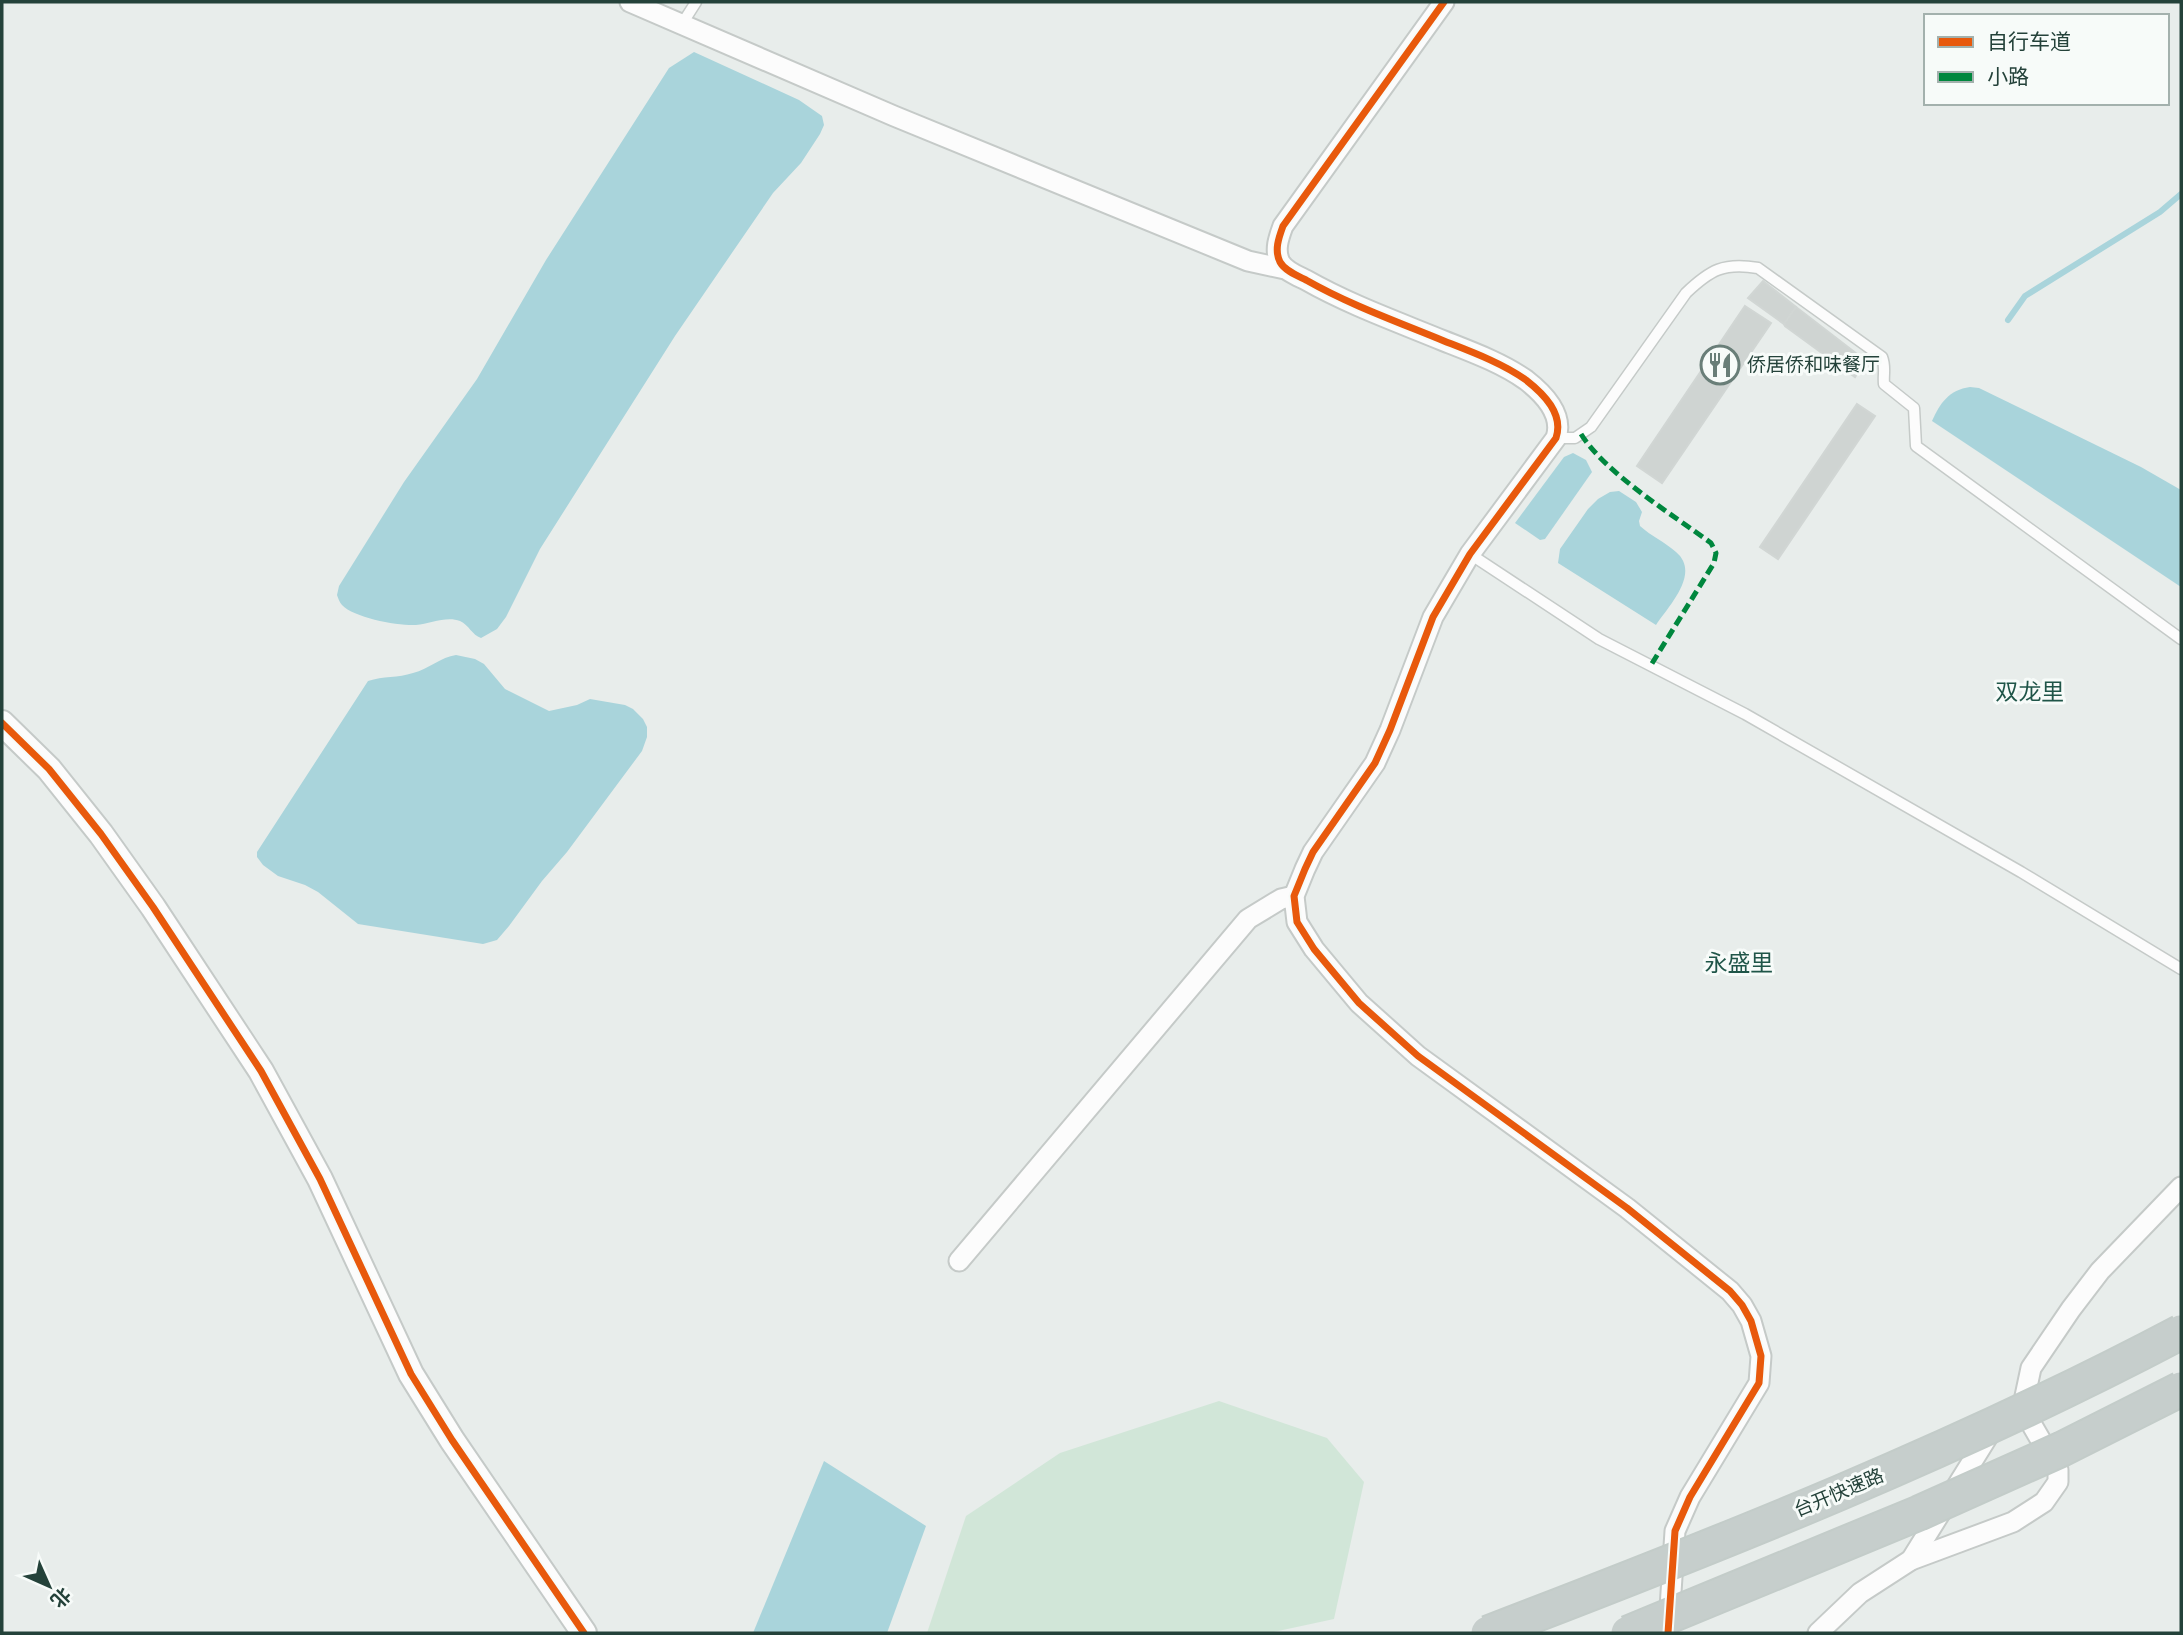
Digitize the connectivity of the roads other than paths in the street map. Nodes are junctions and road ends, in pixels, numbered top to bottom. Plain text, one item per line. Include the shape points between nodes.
1 (630, 2) edge
2 (695, 2) edge
3 (1444, 2) edge
4 (682, 24) junction
5 (1286, 269) junction
6 (1556, 438) junction
7 (1470, 554) junction
8 (2181, 639) edge
9 (2, 723) edge
10 (1293, 896) junction
11 (2181, 969) edge
12 (2181, 1187) edge
13 (959, 1261) dead end
14 (2181, 1332) edge
15 (2031, 1368) junction
16 (2181, 1389) edge
17 (1911, 1560) junction
18 (584, 1633) edge
19 (1488, 1633) edge
20 (1628, 1633) edge
21 (1668, 1633) edge
22 (1818, 1633) edge

1 - 4 street
2 - 4 lane
3 - 5 street via 1283,226 1277,243 1279,261
4 - 5 street via 1248,261
5 - 6 street via 1335,296 1480,355 1524,379 1555,412
6 - 7 street
6 - 8 lane via 1575,438 1591,427 1685,293 1699,280 1727,266 1758,268 1882,357 1884,384 1914,408 1916,446
7 - 10 street via 1433,617 1375,763 1313,852
7 - 11 lane via 1599,639 1745,714
9 - 18 street via 49,769 101,834 261,1071 320,1179 411,1374
10 - 13 street via 1248,919
10 - 21 street via 1297,922 1359,1003 1418,1056 1627,1208 1730,1291 1751,1321 1761,1356 1759,1383 1678,1522
12 - 15 street via 2100,1271
14 - 19 highway, 台开快速路, bridge via 2040,1404 1900,1467
15 - 17 street
15 - 17 street via 2025,1413 2058,1470 2058,1482 2044,1502 2013,1522
16 - 20 highway, bridge via 1931,1507
17 - 22 street via 1860,1593

